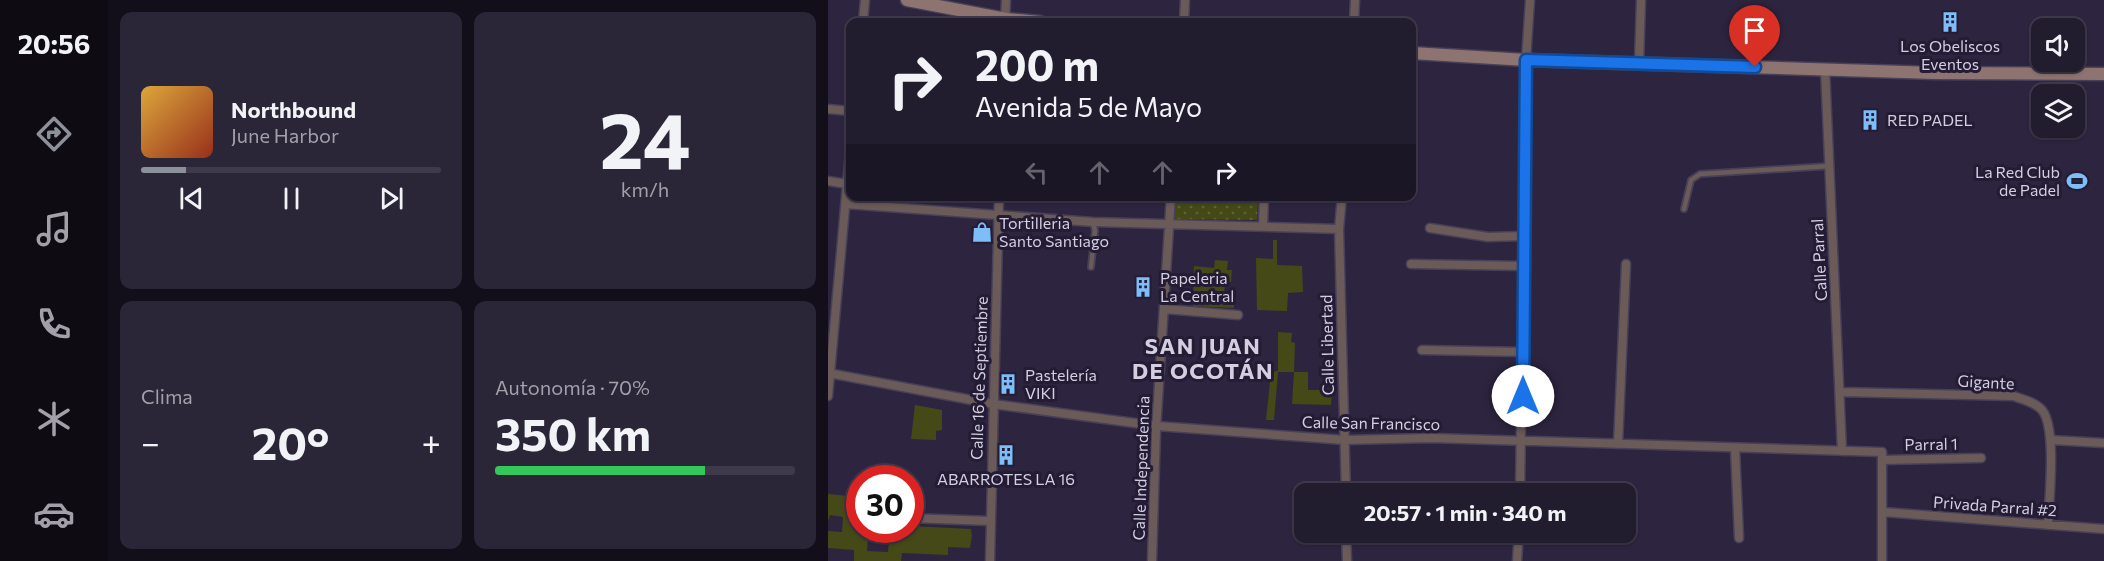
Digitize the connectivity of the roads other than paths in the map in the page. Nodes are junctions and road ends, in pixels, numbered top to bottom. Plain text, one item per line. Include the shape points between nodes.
1 (865, 0) edge
2 (907, 0) edge
3 (1006, 0) edge
4 (1185, 0) edge
5 (1355, 0) edge
6 (1530, 0) edge
7 (1641, 0) edge
8 (863, 18) edge
9 (991, 18) edge
10 (1005, 18) edge
11 (1184, 18) edge
12 (1354, 18) edge
13 (1416, 53) edge
14 (1526, 60) junction
15 (1639, 63) junction
16 (1825, 69) junction
17 (2104, 74) edge
18 (828, 109) edge
19 (846, 111) edge
20 (1830, 166) junction
21 (828, 181) edge
22 (846, 184) edge
23 (846, 201) edge
24 (999, 201) edge
25 (1172, 201) edge
26 (1264, 201) edge
27 (1342, 201) edge
28 (846, 204) junction
29 (1684, 209) dead end
30 (998, 216) junction
31 (1093, 222) junction
32 (1170, 223) junction
33 (1263, 226) junction
34 (1430, 228) dead end
35 (1339, 229) junction
36 (1524, 236) junction
37 (1411, 264) dead end
38 (1626, 264) dead end
39 (1524, 266) junction
40 (1091, 267) dead end
41 (1164, 309) junction
42 (1238, 315) dead end
43 (1422, 350) dead end
44 (1523, 352) junction
45 (829, 373) edge
46 (1841, 392) junction
47 (828, 396) edge
48 (993, 404) junction
49 (1157, 426) junction
50 (1345, 440) junction
51 (2050, 440) junction
52 (1522, 441) junction
53 (2104, 443) edge
54 (1618, 444) junction
55 (1735, 448) junction
56 (1842, 451) junction
57 (1882, 456) junction
58 (1981, 458) dead end
59 (1346, 483) edge
60 (1520, 483) edge
61 (1883, 512) junction
62 (924, 519) edge
63 (990, 521) junction
64 (2048, 525) junction
65 (2104, 529) edge
66 (1739, 538) dead end
67 (1346, 543) edge
68 (1518, 543) edge
69 (990, 561) edge
70 (1152, 561) edge
71 (1347, 561) edge
72 (1517, 561) edge
73 (1882, 561) edge

1 - 8 street
2 - 9 main road
3 - 10 street
4 - 11 street
5 - 12 street
6 - 14 street
7 - 15 street
13 - 14 main road
14 - 15 main road
14 - 36 street
15 - 16 main road
16 - 17 main road
16 - 20 street, Calle Parral
18 - 19 street
20 - 29 lane via 1701,174 1691,180
20 - 46 street, Calle Parral
21 - 22 street
23 - 28 street
24 - 30 street, Calle 16 de Septiembre
25 - 32 street, Calle Independencia
26 - 33 street
27 - 35 street, Calle Libertad
28 - 30 street
28 - 45 street
30 - 31 street
30 - 48 street, Calle 16 de Septiembre
31 - 32 street
31 - 40 lane
32 - 33 street
32 - 41 street, Calle Independencia
33 - 35 street
34 - 36 street via 1488,237
35 - 50 street, Calle Libertad
36 - 39 street
37 - 39 street
38 - 54 street
39 - 44 street
41 - 42 street
41 - 49 street, Calle Independencia
43 - 44 street
44 - 52 street
45 - 47 street
45 - 48 street, Calle San Francisco
46 - 51 street, Gigante via 2013,396 2042,410
46 - 56 street, Calle Parral
48 - 49 street, Calle San Francisco
48 - 63 street, Calle 16 de Septiembre
49 - 50 street, Calle San Francisco
49 - 70 street, Calle Independencia
50 - 52 street, Calle San Francisco
50 - 59 street, Calle Libertad
51 - 53 street
51 - 64 street, Gigante
52 - 54 street, Calle San Francisco
52 - 60 street
54 - 55 street, Calle San Francisco
55 - 56 street, Calle San Francisco
55 - 66 street
56 - 57 street, Calle San Francisco
57 - 58 street, Parral 1
57 - 61 street
61 - 64 street, Privada Parral #2
61 - 73 street
62 - 63 street
63 - 69 street, Calle 16 de Septiembre
64 - 65 street, Privada Parral #2
67 - 71 street
68 - 72 street

